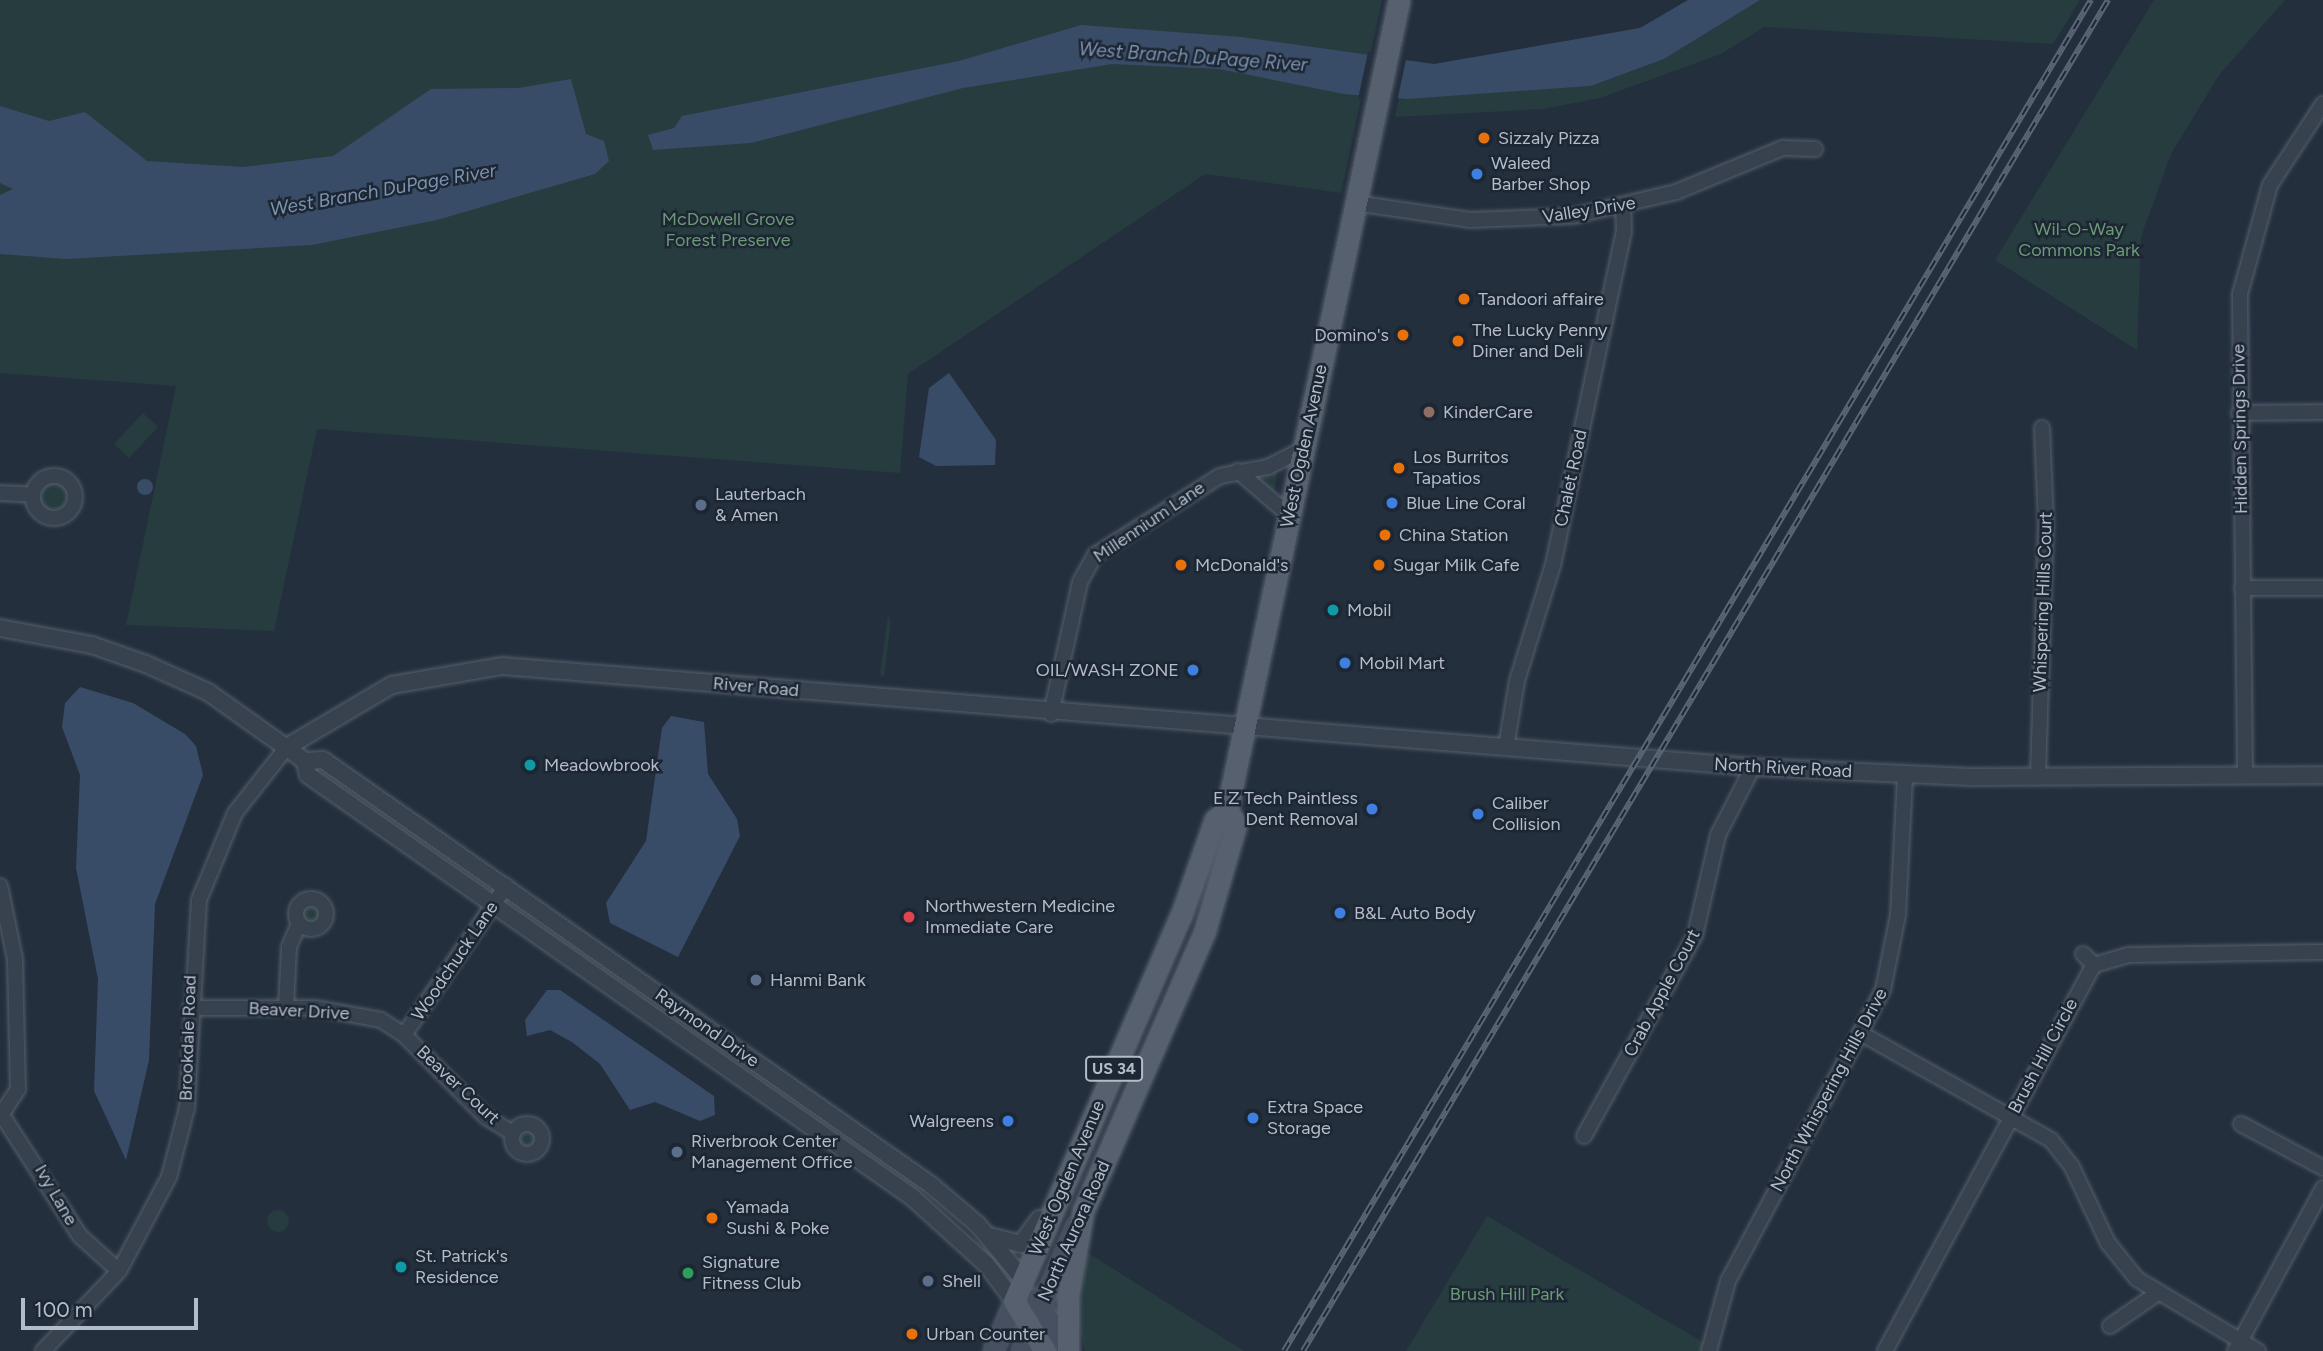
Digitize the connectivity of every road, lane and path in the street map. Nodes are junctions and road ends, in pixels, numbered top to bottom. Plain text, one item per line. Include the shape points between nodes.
1 (1399, 0) edge
2 (2323, 104) edge
3 (1815, 149) dead end
4 (1355, 203) junction
5 (1623, 206) junction
6 (2239, 412) junction
7 (2323, 412) edge
8 (2042, 428) dead end
9 (1302, 450) junction
10 (1238, 471) junction
11 (0, 492) edge
12 (33, 495) dead end
13 (1289, 515) junction
14 (2242, 588) junction
15 (2323, 588) edge
16 (0, 628) edge
17 (1051, 714) junction
18 (1244, 727) junction
19 (287, 747) junction
20 (1506, 747) junction
21 (305, 761) junction
22 (1753, 767) junction
23 (2245, 774) junction
24 (1905, 775) junction
25 (2323, 775) edge
26 (2038, 776) junction
27 (1227, 810) junction
28 (0, 886) edge
29 (506, 886) junction
30 (494, 904) junction
31 (299, 923) dead end
32 (2323, 953) edge
33 (190, 1008) junction
34 (286, 1008) junction
35 (1862, 1034) junction
36 (404, 1035) junction
37 (1128, 1111) joint
38 (1, 1113) edge
39 (2012, 1114) junction
40 (2241, 1125) dead end
41 (513, 1133) dead end
42 (1584, 1136) dead end
43 (2323, 1168) edge
44 (2323, 1188) edge
45 (1062, 1190) junction
46 (1083, 1211) junction
47 (987, 1235) junction
48 (119, 1270) junction
49 (1023, 1279) junction
50 (2155, 1295) junction
51 (1014, 1301) junction
52 (1041, 1304) junction
53 (2110, 1326) dead end
54 (1031, 1328) junction
55 (2238, 1346) edge
56 (1067, 1349) edge
57 (43, 1351) edge
58 (993, 1351) edge
59 (1021, 1351) edge
60 (1045, 1351) edge
61 (1709, 1351) edge
62 (1885, 1351) edge
63 (2258, 1351) edge

1 - 4 main road, West Ogden Avenue / US 34
2 - 6 street, Hidden Springs Drive via 2287,153 2250,242 2239,305
3 - 5 street, Valley Drive via 1783,148 1696,186
4 - 5 street, Valley Drive via 1506,220
4 - 9 main road, West Ogden Avenue / US 34
5 - 20 street, Chalet Road via 1619,259
6 - 7 street
6 - 14 street, Hidden Springs Drive
8 - 26 street, Whispering Hills Court via 2046,526
9 - 10 street, Millennium Lane
9 - 13 main road, West Ogden Avenue / US 34
10 - 13 street
10 - 17 street, Millennium Lane via 1198,488 1089,562
11 - 12 street
13 - 18 main road, West Ogden Avenue / US 34
14 - 15 street
14 - 23 street, Hidden Springs Drive
16 - 19 street, Raymond Drive via 92,645 146,664 208,692
17 - 18 street, River Road
17 - 19 street, River Road via 483,666 392,685
18 - 20 street, North River Road
18 - 27 main road, West Ogden Avenue / US 34
19 - 21 street, Raymond Drive
19 - 33 street, Brookdale Road via 235,813 211,863 193,929
20 - 22 street, North River Road
21 - 29 street, Raymond Drive via 323,760
21 - 30 street, Raymond Drive via 308,775
22 - 24 street, North River Road
22 - 42 street, Crab Apple Court via 1718,835 1695,935
23 - 25 street, North River Road
23 - 26 street, North River Road
24 - 26 street, North River Road
24 - 35 street, North Whispering Hills Drive via 1894,948
27 - 37 main road, West Ogden Avenue / US 34 via 1236,824 1216,897
27 - 45 main road, West Ogden Avenue / US 34 via 1215,820 1181,916
28 - 38 street via 15,958 18,1089
29 - 30 street, Woodchuck Lane
29 - 47 street, Raymond Drive via 913,1171
30 - 36 street, Woodchuck Lane
30 - 51 street, Raymond Drive via 912,1197 979,1257
31 - 34 street via 289,947
32 - 39 street, Brush Hill Circle via 2128,955 2088,960
33 - 34 street, Beaver Drive
33 - 48 street, Brookdale Road via 189,1076 178,1146 155,1210
34 - 36 street, Beaver Drive via 352,1012
35 - 39 street
35 - 61 street, North Whispering Hills Drive via 1728,1281
36 - 41 street, Beaver Court via 486,1117
37 - 46 main road, North Aurora Road
38 - 48 street, Ivy Lane via 80,1236
39 - 50 street via 2062,1151 2108,1243
39 - 62 street, Brush Hill Circle
40 - 43 street
44 - 55 street
45 - 47 street via 1021,1244
45 - 49 main road, West Ogden Avenue / US 34
46 - 52 main road, North Aurora Road
46 - 56 main road, West Ogden Avenue
47 - 49 street, Raymond Drive
48 - 57 street, Brookdale Road
49 - 51 main road, West Ogden Avenue / US 34
49 - 52 main road, Raymond Drive
50 - 53 street
50 - 55 street
51 - 54 main road
51 - 58 main road, North Aurora Road
52 - 54 main road, North Aurora Road
52 - 56 main road, Raymond Drive
54 - 59 main road, North Aurora Road
54 - 60 main road
55 - 63 street

